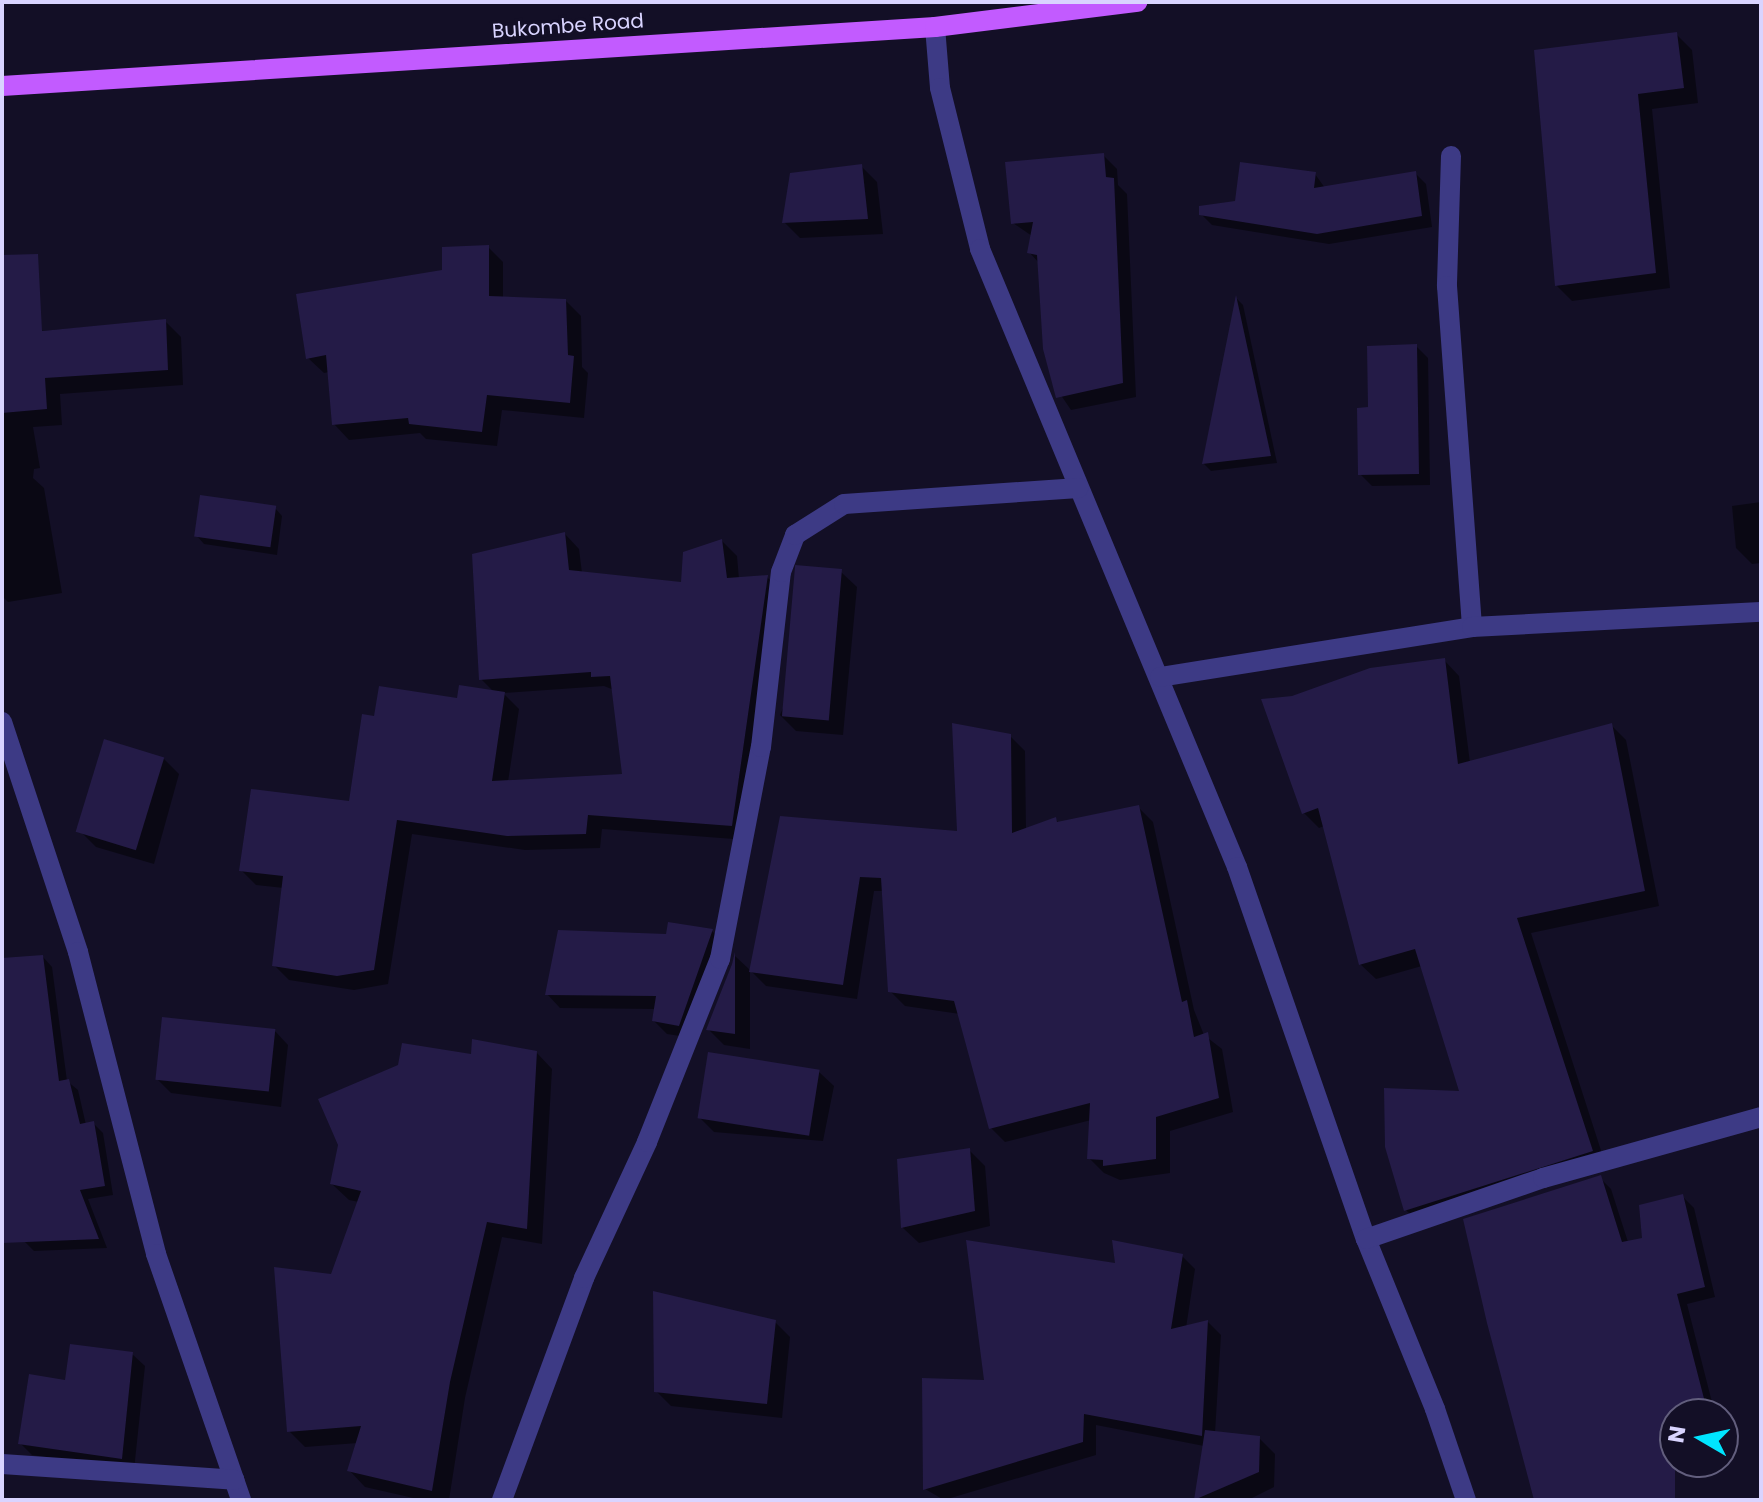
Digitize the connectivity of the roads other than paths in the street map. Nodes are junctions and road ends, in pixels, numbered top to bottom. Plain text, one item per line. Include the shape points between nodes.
1 (1137, 2) edge
2 (935, 27) junction
3 (2, 86) edge
4 (1451, 156) dead end
5 (1078, 488) junction
6 (1761, 612) edge
7 (1472, 627) junction
8 (1160, 677) junction
9 (2, 722) edge
10 (1761, 1117) edge
11 (1366, 1239) junction
12 (2, 1464) edge
13 (234, 1480) junction
14 (241, 1500) edge
15 (502, 1500) edge
16 (1466, 1500) edge

1 - 2 main road, Bukombe Road
2 - 3 main road, Bukombe Road
2 - 5 street via 940,88 980,249
4 - 7 street via 1447,286
5 - 8 street
5 - 15 street via 844,504 795,535 781,572 761,747 720,959 647,1142 584,1278
6 - 7 street
7 - 8 street
8 - 11 street via 1237,867
9 - 13 street via 78,952 156,1254
10 - 11 street via 1543,1178
11 - 16 street
12 - 13 street
13 - 14 street

